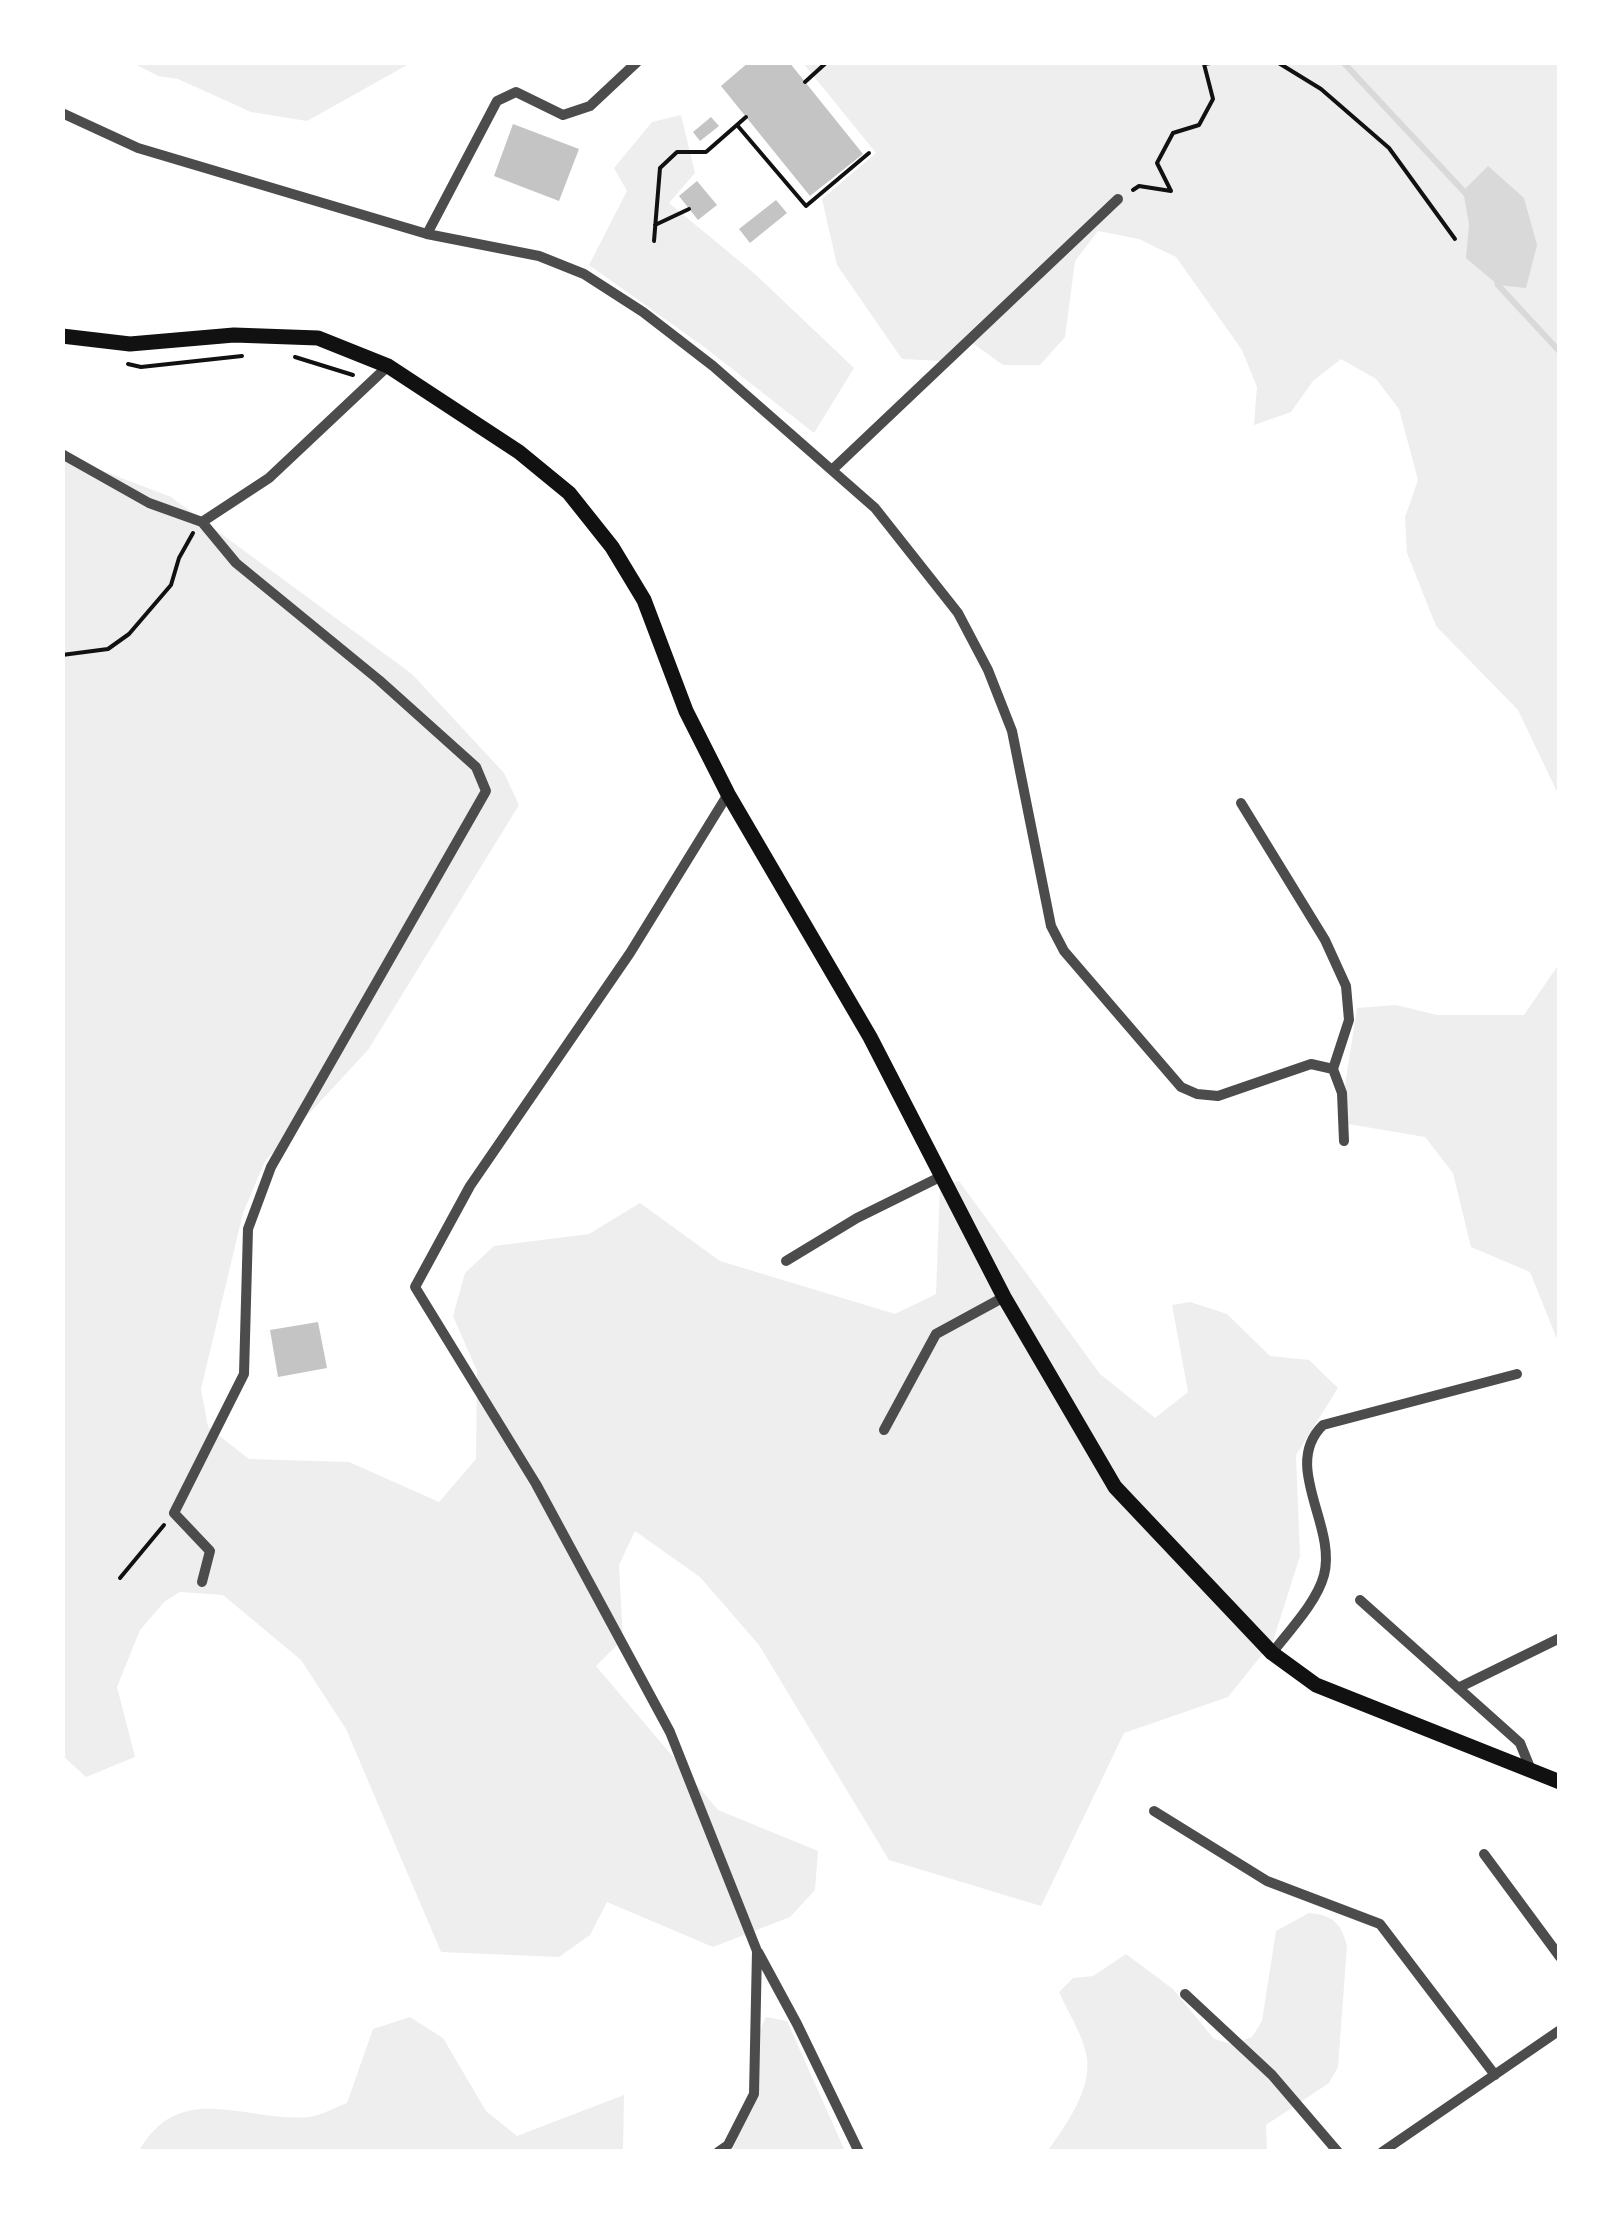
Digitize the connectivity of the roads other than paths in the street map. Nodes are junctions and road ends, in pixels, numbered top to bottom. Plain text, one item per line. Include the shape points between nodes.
1 (637, 62) edge
2 (62, 113) edge
3 (1118, 200) road end
4 (426, 234) junction
5 (62, 336) edge
6 (388, 366) junction
7 (62, 454) edge
8 (832, 470) junction
9 (202, 522) junction
10 (728, 794) junction
11 (1241, 803) dead end
12 (1333, 1069) junction
13 (1344, 1141) dead end
14 (942, 1176) junction
15 (786, 1261) dead end
16 (1004, 1297) junction
17 (1517, 1374) dead end
18 (884, 1430) dead end
19 (202, 1582) dead end
20 (1360, 1600) dead end
21 (1560, 1638) edge
22 (1272, 1654) junction
23 (1458, 1688) junction
24 (1532, 1770) junction
25 (1560, 1782) edge
26 (1154, 1810) dead end
27 (1484, 1854) dead end
28 (757, 1951) junction
29 (1560, 1957) edge
30 (1185, 1994) dead end
31 (1560, 2030) edge
32 (1495, 2075) junction
33 (718, 2152) edge
34 (859, 2152) edge
35 (1338, 2152) edge
36 (1382, 2152) edge

1 - 4 street via 590,106 563,115 516,92 497,101
2 - 4 street via 138,148
3 - 8 street
4 - 8 street via 539,256 584,274 713,366
5 - 6 main road via 130,344 234,334 318,338
6 - 9 street via 269,478
6 - 10 main road via 520,452 569,493 612,547 644,600 686,711
7 - 9 street via 149,503
8 - 12 street via 875,508 958,613 988,670 1012,731 1051,926 1064,952 1181,1086 1197,1094 1218,1096 1312,1064
9 - 19 street via 236,563 476,767 486,791 272,1167 248,1228 244,1374 174,1513 210,1551
10 - 14 main road
10 - 28 street via 630,953 470,1186 414,1287 536,1484 670,1732
11 - 12 street via 1346,986 1349,1020
12 - 13 street via 1342,1093
14 - 15 street
14 - 16 main road
16 - 18 street via 936,1334
16 - 22 main road via 1116,1487
17 - 22 street via 1322,1425 1311,1436 1306,1451 1324,1574
20 - 23 street
21 - 23 street
22 - 24 main road via 1316,1684
23 - 24 street via 1520,1743
24 - 25 main road
26 - 32 street via 1267,1880 1380,1924
27 - 29 street
28 - 33 street via 754,2094
28 - 34 street
30 - 35 street via 1272,2075
31 - 32 street
32 - 36 street

